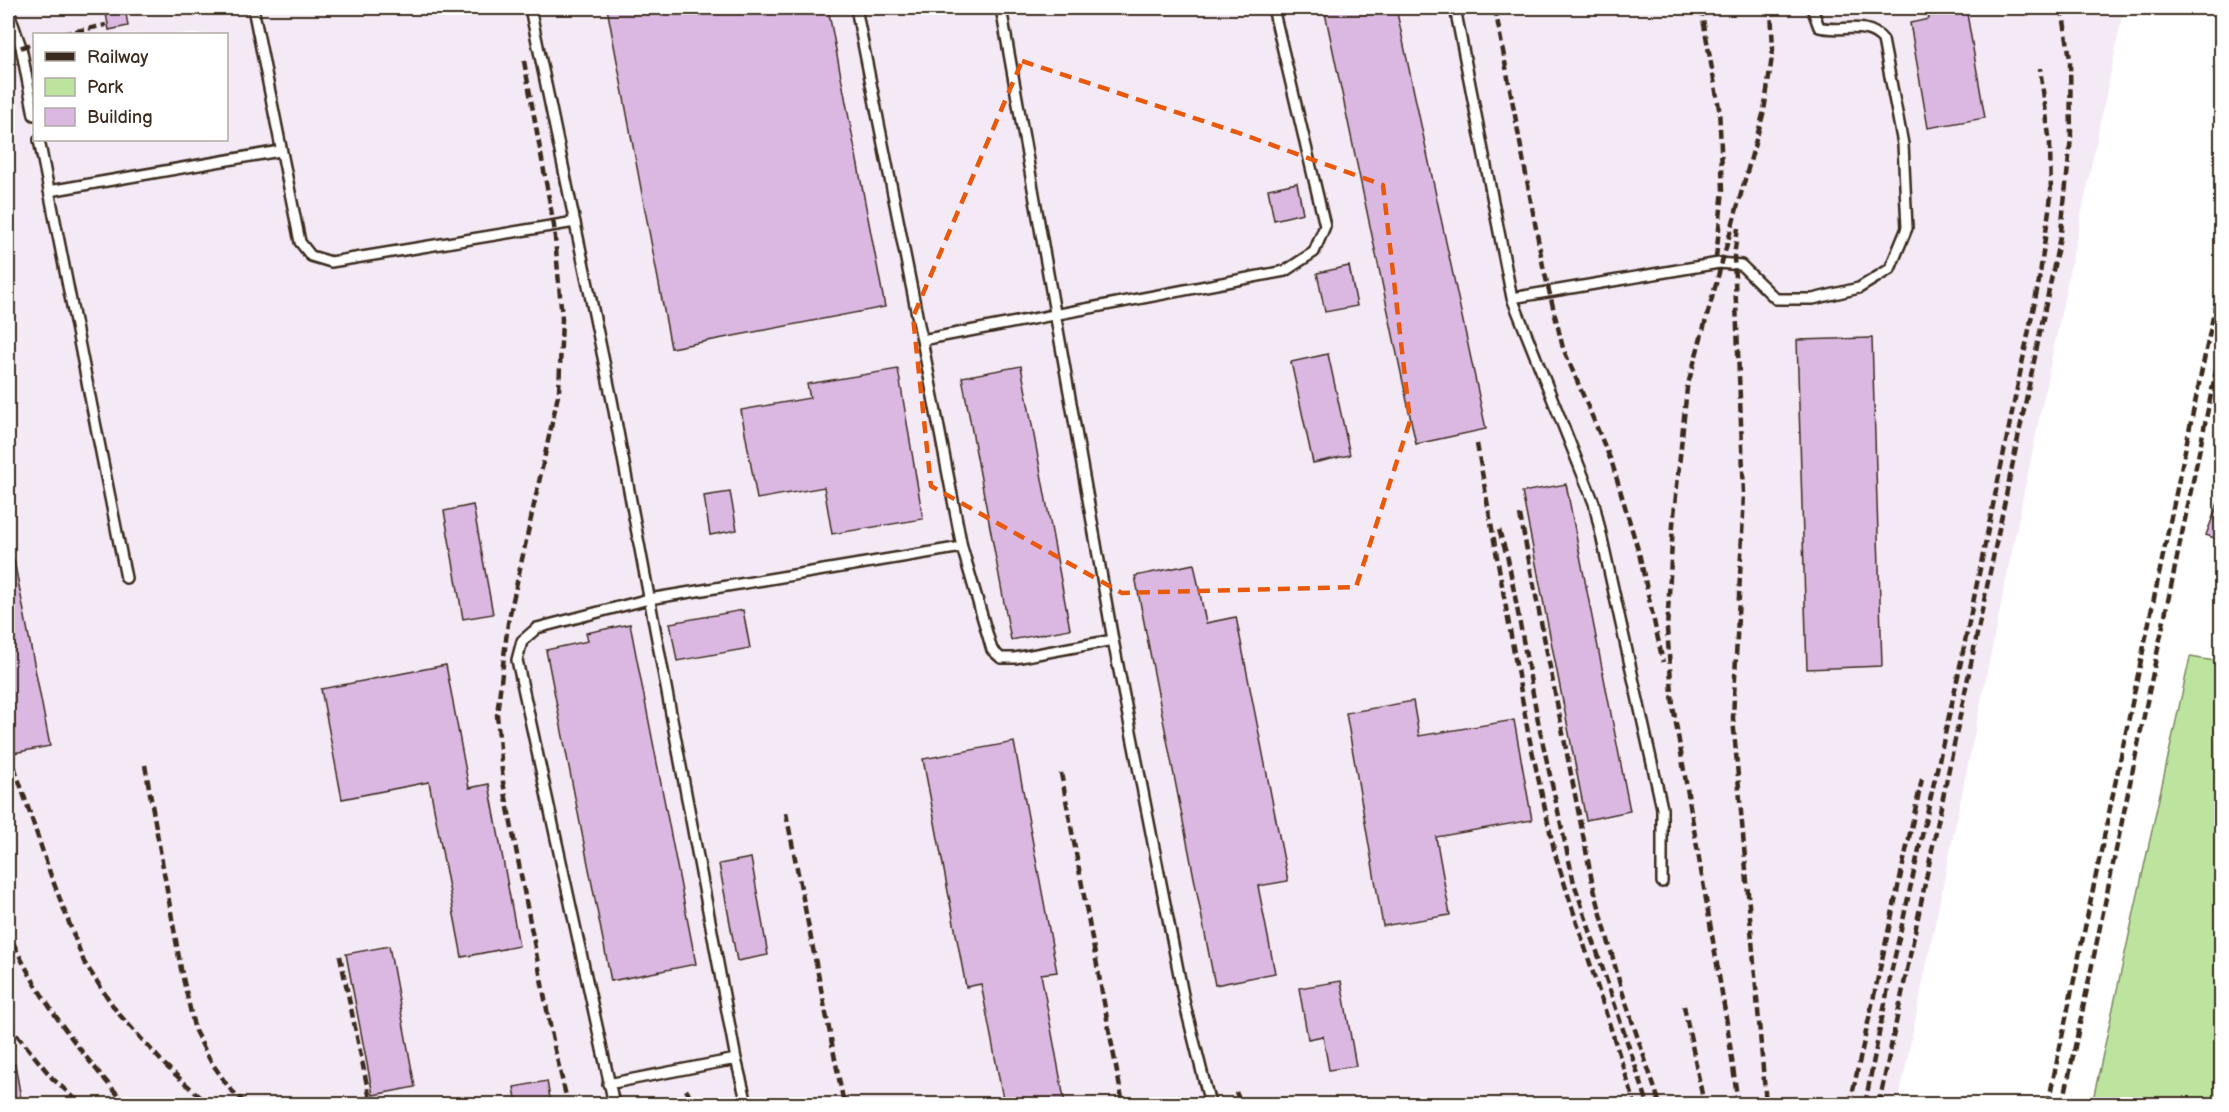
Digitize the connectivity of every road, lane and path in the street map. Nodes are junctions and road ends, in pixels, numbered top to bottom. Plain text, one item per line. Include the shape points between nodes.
1 (253, 8) edge
2 (530, 8) edge
3 (856, 8) edge
4 (1001, 8) edge
5 (1273, 8) edge
6 (1455, 8) edge
7 (1812, 8) edge
8 (8, 10) edge
9 (33, 110) edge
10 (39, 141) edge
11 (280, 151) junction
12 (50, 191) junction
13 (575, 222) junction
14 (1512, 297) junction
15 (1055, 316) junction
16 (922, 340) junction
17 (962, 547) junction
18 (126, 578) dead end
19 (649, 599) junction
20 (1113, 640) junction
21 (1662, 882) dead end
22 (735, 1059) junction
23 (608, 1084) junction
24 (614, 1104) edge
25 (747, 1104) edge
26 (1210, 1104) edge

1 - 11 lane
2 - 13 lane
3 - 16 lane
4 - 15 lane
5 - 15 lane via 1325,226 1314,252 1285,271
6 - 14 lane
7 - 14 lane via 1819,27 1864,28 1876,31 1883,40 1903,144 1907,228 1890,269 1859,288 1813,299 1776,300 1741,265 1719,263
8 - 9 lane via 21,47
10 - 12 lane
11 - 12 lane
11 - 13 lane via 300,242 311,256 331,262
12 - 18 lane
13 - 19 lane
14 - 21 lane via 1594,503 1662,808
15 - 16 lane
15 - 20 lane
16 - 17 lane
17 - 19 lane
17 - 20 lane via 992,650 1001,658
19 - 22 lane
19 - 23 lane via 537,628 522,641 517,660
20 - 26 lane via 1185,1005
22 - 23 lane
22 - 25 lane
23 - 24 lane

